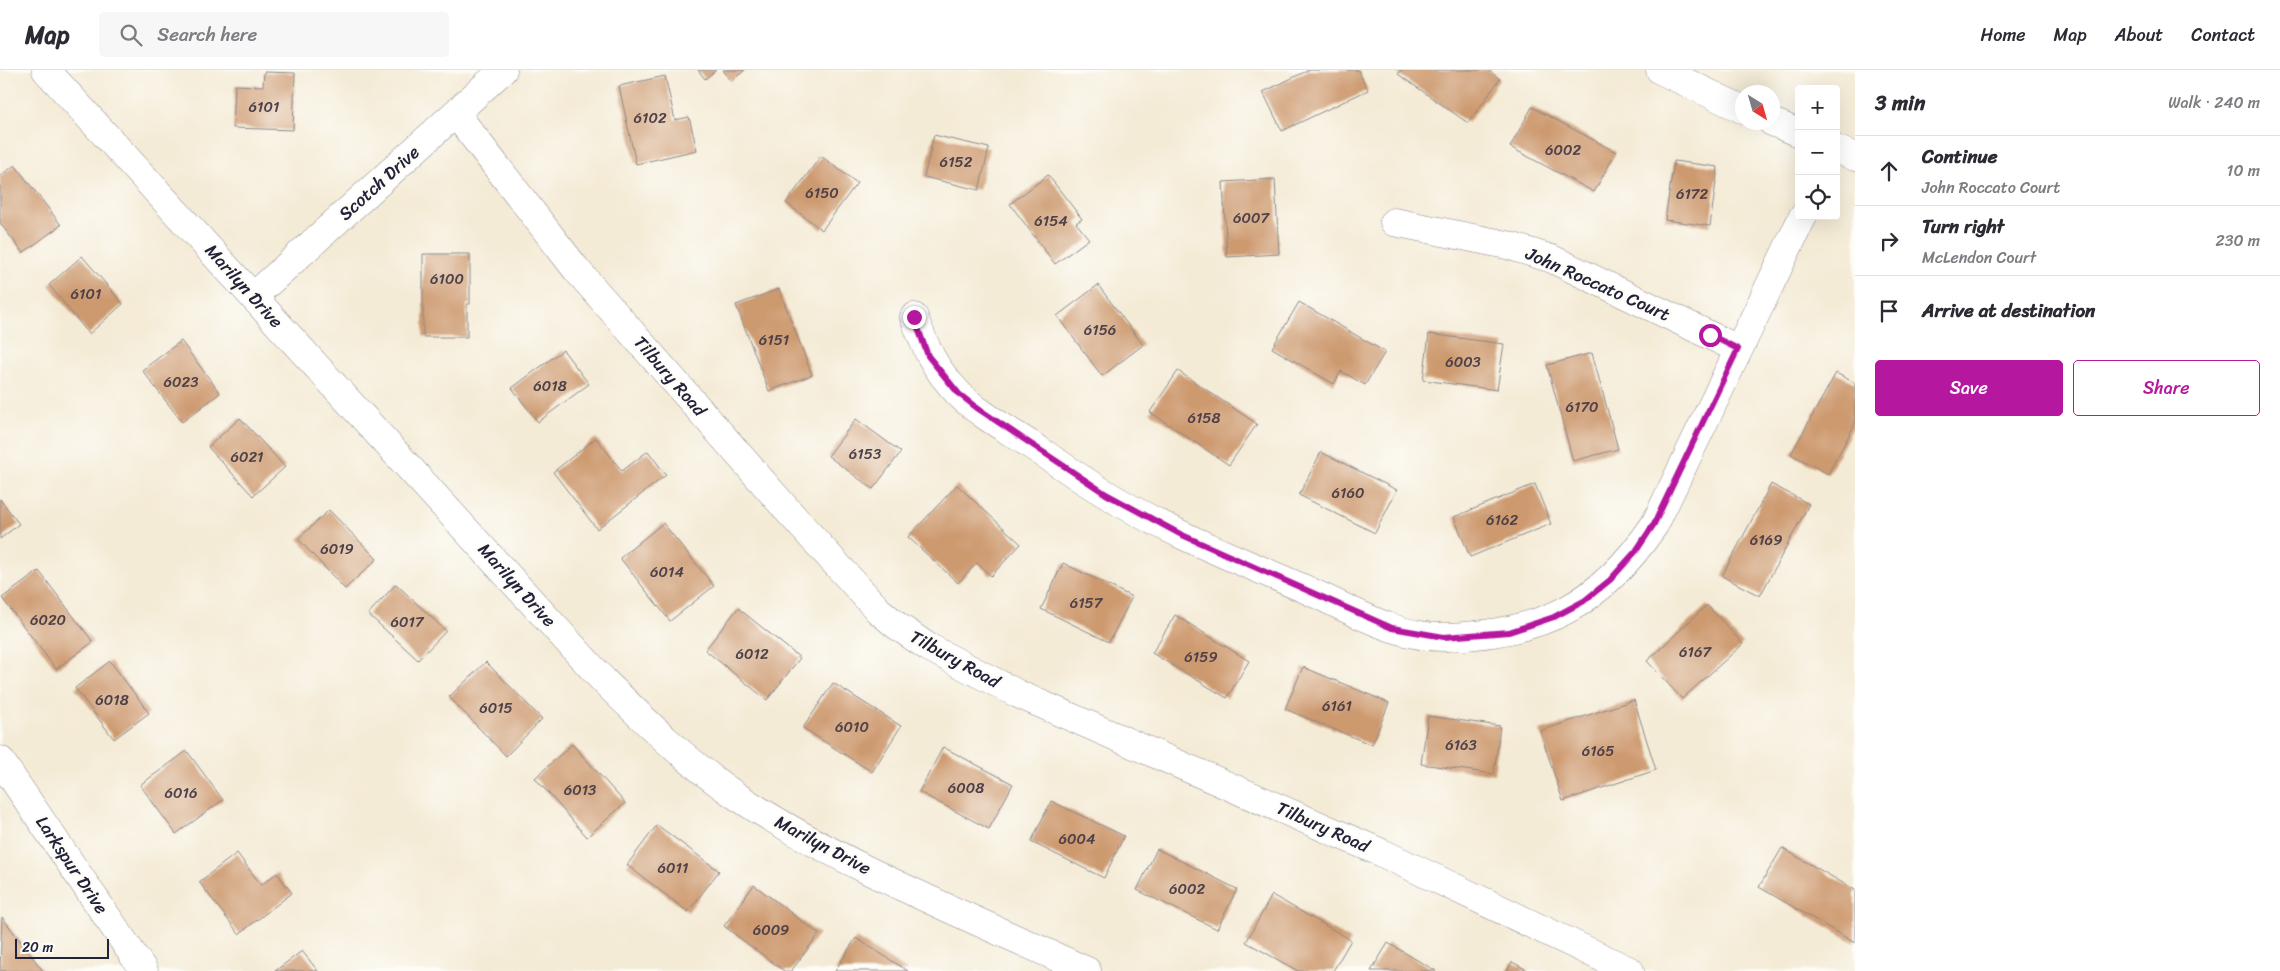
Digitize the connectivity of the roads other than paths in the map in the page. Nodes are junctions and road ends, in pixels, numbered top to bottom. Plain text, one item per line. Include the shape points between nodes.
1 (46, 70) edge
2 (503, 70) edge
3 (1660, 70) edge
4 (1735, 106) edge
5 (456, 114) junction
6 (1780, 125) edge
7 (1795, 131) edge
8 (1840, 151) edge
9 (1855, 157) edge
10 (1801, 220) edge
11 (1394, 222) dead end
12 (254, 296) junction
13 (914, 317) dead end
14 (1738, 349) junction
15 (0, 760) edge
16 (144, 971) edge
17 (1087, 971) edge
18 (1630, 971) edge

1 - 12 street, Marilyn Drive
2 - 5 street, Scotch Drive
3 - 4 street
5 - 12 street, Scotch Drive
5 - 18 street, Tilbury Road via 576,269 789,512 878,610 896,625 928,648 1018,694 1382,853
6 - 7 street
8 - 9 street
10 - 14 street
11 - 14 street, John Roccato Court via 1506,245 1552,259
12 - 17 street, Marilyn Drive via 604,681 668,742 734,794 795,832 866,869
13 - 14 street via 928,356 959,394 1106,494 1180,534 1392,628 1444,637 1509,632 1554,617 1584,601 1610,580 1636,551 1654,524
15 - 16 street, Larkspur Drive

